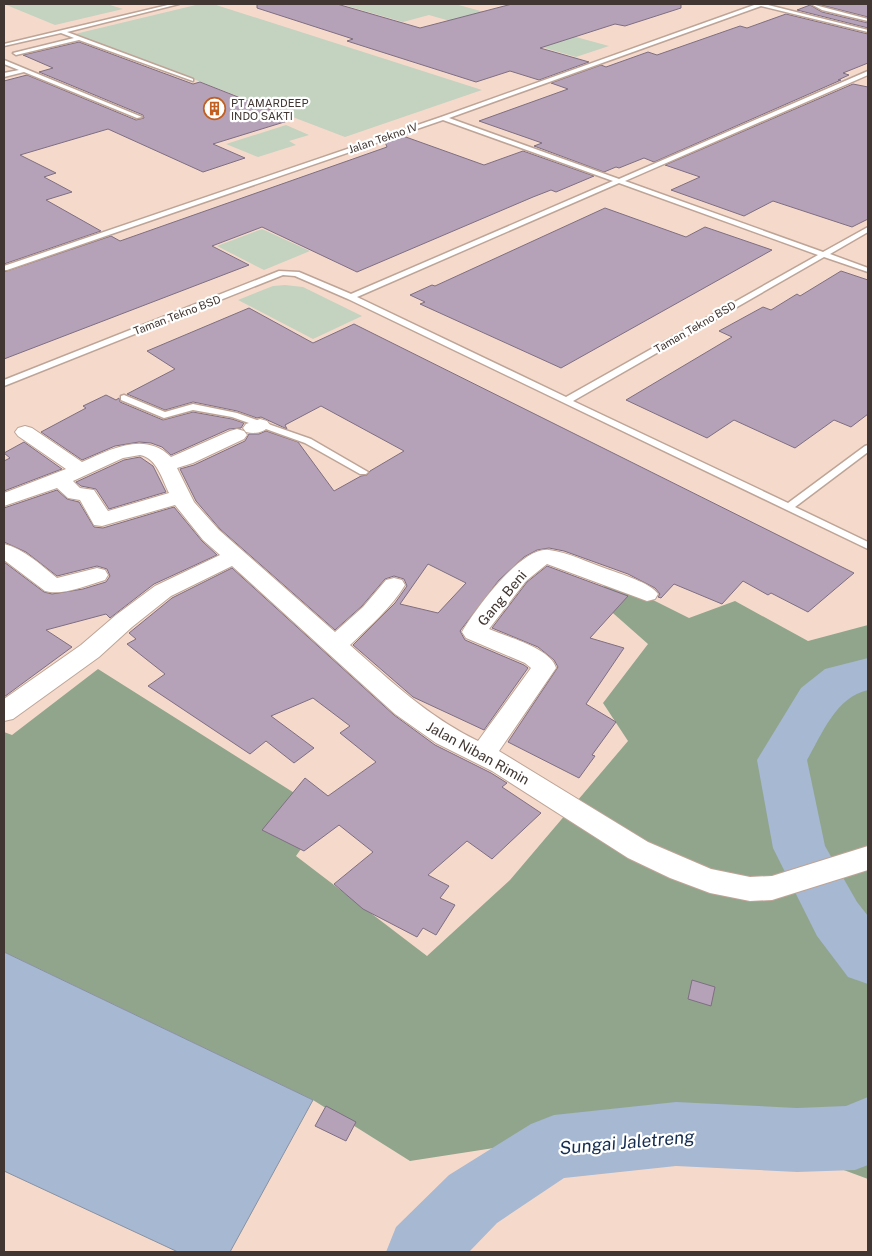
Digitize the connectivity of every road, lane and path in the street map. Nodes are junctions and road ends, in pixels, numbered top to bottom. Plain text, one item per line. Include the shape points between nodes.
1 (177, 4) edge
2 (761, 4) edge
3 (813, 4) edge
4 (868, 20) edge
5 (868, 31) edge
6 (61, 32) junction
7 (80, 38) junction
8 (4, 45) edge
9 (16, 53) dead end
10 (4, 62) edge
11 (25, 70) junction
12 (868, 73) edge
13 (4, 75) edge
14 (191, 80) dead end
15 (139, 117) dead end
16 (443, 118) junction
17 (619, 180) junction
18 (868, 229) edge
19 (824, 254) junction
20 (4, 268) edge
21 (868, 270) edge
22 (351, 296) junction
23 (4, 383) edge
24 (124, 398) dead end
25 (566, 401) junction
26 (250, 429) junction
27 (25, 432) dead end
28 (868, 448) edge
29 (165, 465) junction
30 (80, 469) junction
31 (363, 472) dead end
32 (60, 479) junction
33 (181, 496) junction
34 (4, 500) edge
35 (788, 508) junction
36 (868, 546) edge
37 (4, 550) edge
38 (234, 556) junction
39 (97, 575) dead end
40 (394, 585) dead end
41 (647, 594) dead end
42 (335, 645) junction
43 (4, 712) edge
44 (483, 754) junction
45 (868, 858) edge

1 - 6 lane
2 - 5 lane
2 - 16 lane, Jalan Tekno IV
3 - 4 lane
6 - 7 lane
6 - 8 lane
7 - 9 lane
7 - 14 lane
10 - 11 lane
11 - 13 lane
11 - 15 lane
12 - 17 lane
16 - 17 lane
16 - 20 lane, Jalan Tekno IV
17 - 19 lane
17 - 22 lane
18 - 19 lane, Taman Tekno BSD
19 - 21 lane
19 - 25 lane, Taman Tekno BSD
22 - 23 lane, Taman Tekno BSD via 296,274 282,274
22 - 25 lane, Taman Tekno BSD
24 - 26 lane via 164,415 197,407 234,415
25 - 35 lane, Taman Tekno BSD
26 - 29 street via 186,459
26 - 31 lane via 308,441
27 - 30 street
28 - 35 lane
29 - 30 street via 156,454 140,449 118,453
29 - 33 street, Jalan Niban Rimin
30 - 32 street
32 - 33 street via 75,494 87,494 102,520
32 - 34 street
33 - 38 street, Jalan Niban Rimin via 205,528
35 - 36 lane, Taman Tekno BSD
37 - 39 street via 53,586
38 - 42 street, Jalan Niban Rimin
38 - 43 street via 163,591 90,651
40 - 42 street via 371,612
41 - 44 street, Gang Beni via 547,556 524,571 474,632 534,657 544,668
42 - 44 street, Jalan Niban Rimin via 414,716 445,736
44 - 45 street, Jalan Niban Rimin via 638,850 680,870 725,885 772,888

